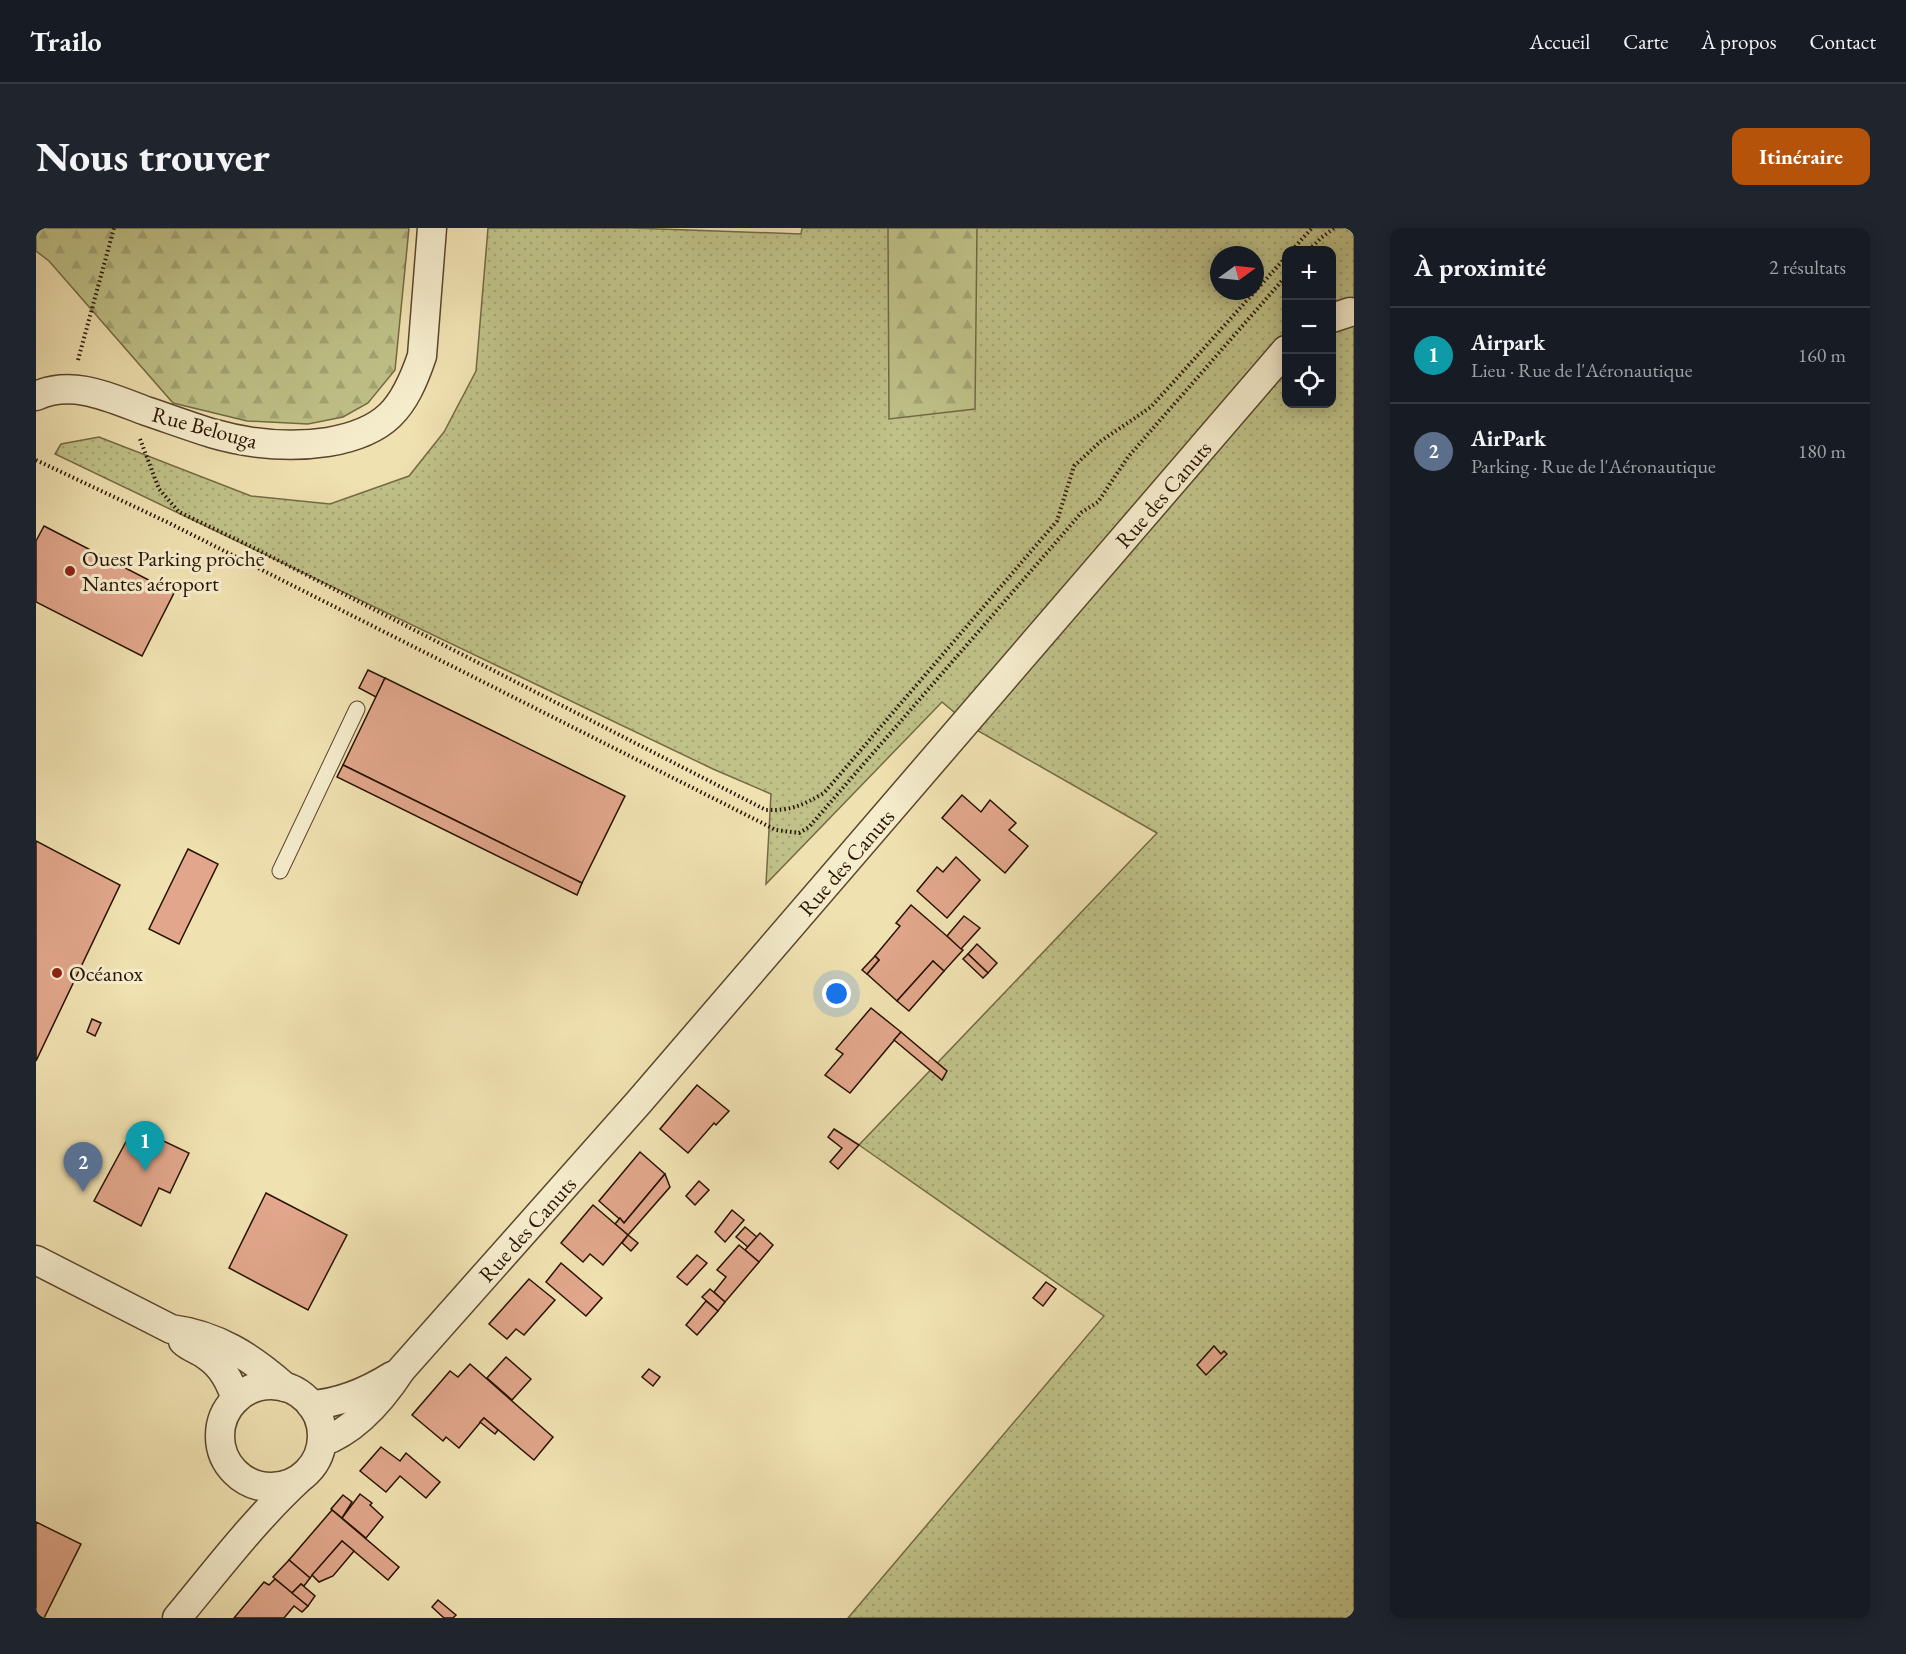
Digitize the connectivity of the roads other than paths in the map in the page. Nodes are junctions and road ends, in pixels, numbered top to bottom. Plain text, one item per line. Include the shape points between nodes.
1 (432, 228) edge
2 (1284, 354) edge
3 (36, 396) edge
4 (357, 709) dead end
5 (280, 871) dead end
6 (36, 1260) edge
7 (171, 1329) junction
8 (401, 1370) junction
9 (285, 1387) junction
10 (236, 1399) junction
11 (311, 1404) junction
12 (322, 1443) junction
13 (301, 1477) junction
14 (177, 1618) edge

1 - 3 street, Rue Belouga via 422,356 402,402 370,431 310,445 278,445 212,433 96,393 55,389
2 - 8 street, Rue des Canuts via 639,1102
4 - 5 lane
6 - 7 street
7 - 9 street via 215,1340 259,1364
7 - 10 street via 220,1368 229,1378
8 - 11 street, Rue des Canuts via 373,1388 325,1404
8 - 12 street, Rue des Canuts via 381,1400 337,1437
9 - 10 street via 259,1386
9 - 11 street
10 - 13 street via 225,1417 220,1437 228,1463 243,1478 262,1486 281,1487
11 - 12 street via 322,1429
12 - 13 street via 311,1468
13 - 14 street via 248,1531

